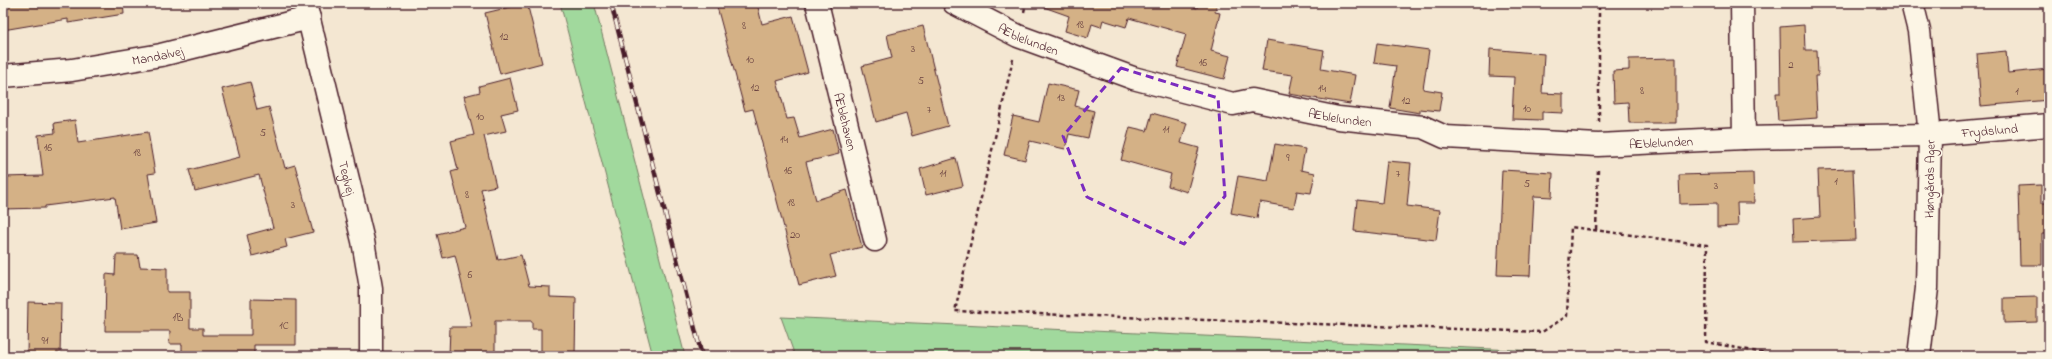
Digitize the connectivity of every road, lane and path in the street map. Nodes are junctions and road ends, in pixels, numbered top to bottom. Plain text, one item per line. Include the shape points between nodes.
1 (817, 3) edge
2 (954, 3) edge
3 (1026, 3) edge
4 (1599, 3) edge
5 (1742, 3) edge
6 (1912, 3) edge
7 (307, 10) edge
8 (1018, 36) junction
9 (3, 76) edge
10 (2049, 125) edge
11 (1930, 135) junction
12 (1744, 138) junction
13 (1598, 145) junction
14 (1596, 230) junction
15 (875, 240) dead end
16 (371, 356) edge
17 (1779, 356) edge
18 (1919, 356) edge

1 - 15 street, Æblehaven
2 - 8 street, Æblelunden
3 - 8 path
4 - 13 path
5 - 12 street
6 - 11 street, Høngårds Ager via 1919,31
7 - 9 street, Mandalvej via 161,56 72,70
7 - 16 street, Teglvej via 372,288
8 - 13 street, Æblelunden via 1133,78 1233,104 1252,100 1338,118 1423,127 1445,137
8 - 14 path via 955,311 1542,332 1567,316 1571,227
10 - 11 street, Frydslund
11 - 12 street, Æblelunden
11 - 18 street, Høngårds Ager via 1927,288
12 - 13 street, Æblelunden
13 - 14 path
14 - 17 path via 1707,245 1706,342

